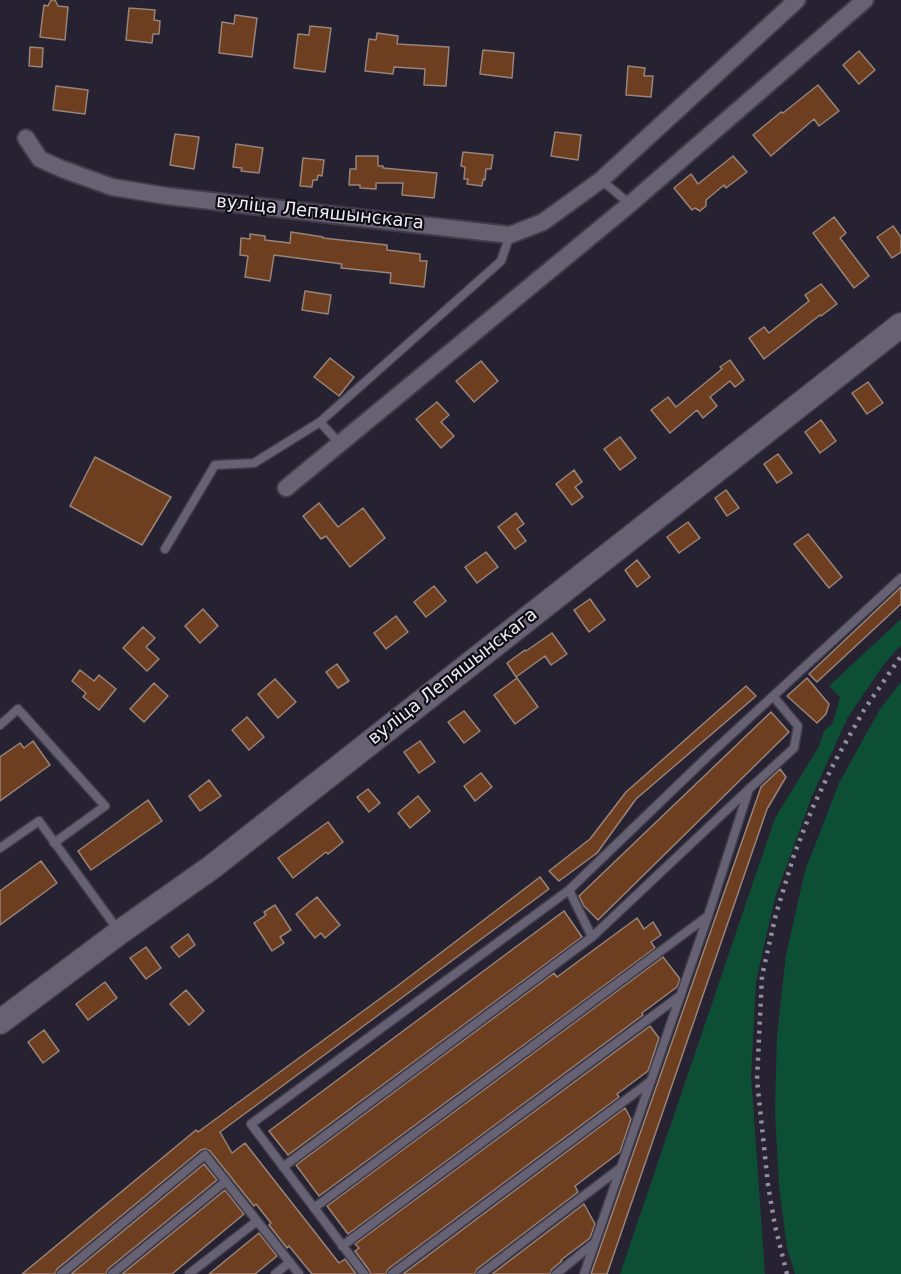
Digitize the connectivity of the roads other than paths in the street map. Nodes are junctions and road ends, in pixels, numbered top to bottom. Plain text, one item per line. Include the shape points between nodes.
1 (797, 0) edge
2 (865, 0) edge
3 (26, 138) dead end
4 (601, 180) junction
5 (630, 204) junction
6 (510, 235) junction
7 (901, 325) edge
8 (320, 422) junction
9 (340, 444) junction
10 (285, 488) dead end
11 (165, 549) dead end
12 (901, 578) edge
13 (773, 696) junction
14 (0, 725) edge
15 (749, 789) junction
16 (54, 843) junction
17 (0, 848) edge
18 (569, 890) junction
19 (708, 916) junction
20 (120, 932) junction
21 (592, 937) junction
22 (681, 995) junction
23 (0, 1022) edge
24 (651, 1081) junction
25 (283, 1167) junction
26 (620, 1168) junction
27 (226, 1181) junction
28 (314, 1208) junction
29 (257, 1221) junction
30 (594, 1243) junction
31 (342, 1246) junction
32 (290, 1262) junction
33 (61, 1274) edge
34 (112, 1274) edge
35 (189, 1274) edge
36 (275, 1274) edge
37 (299, 1274) edge
38 (364, 1274) edge
39 (392, 1274) edge
40 (481, 1274) edge
41 (556, 1274) edge
42 (584, 1274) edge

1 - 4 street, вуліца Лепяшынскага
2 - 5 street
3 - 6 street, вуліца Лепяшынскага via 40,159 112,187
4 - 5 lane
4 - 6 street, вуліца Лепяшынскага via 543,222
5 - 9 street
6 - 8 lane via 501,261
7 - 20 street, вуліца Лепяшынскага via 212,867
8 - 9 lane
8 - 11 lane via 254,463 215,465
9 - 10 street
12 - 13 lane
13 - 15 lane via 798,726 794,748
13 - 18 lane
14 - 16 lane via 18,710 105,806
15 - 19 lane
15 - 21 lane
16 - 17 lane via 39,821
16 - 20 lane
18 - 21 lane
18 - 25 lane via 251,1124
19 - 22 lane
19 - 28 lane
20 - 23 street, вуліца Лепяшынскага
21 - 25 lane
22 - 24 lane
22 - 31 lane
24 - 26 lane
24 - 39 lane
25 - 28 lane
26 - 30 lane
26 - 40 lane
27 - 29 lane
27 - 33 lane via 205,1155
27 - 34 lane
28 - 31 lane
29 - 32 lane
29 - 35 lane
30 - 41 lane
30 - 42 lane
31 - 38 lane
32 - 36 lane
32 - 37 lane

